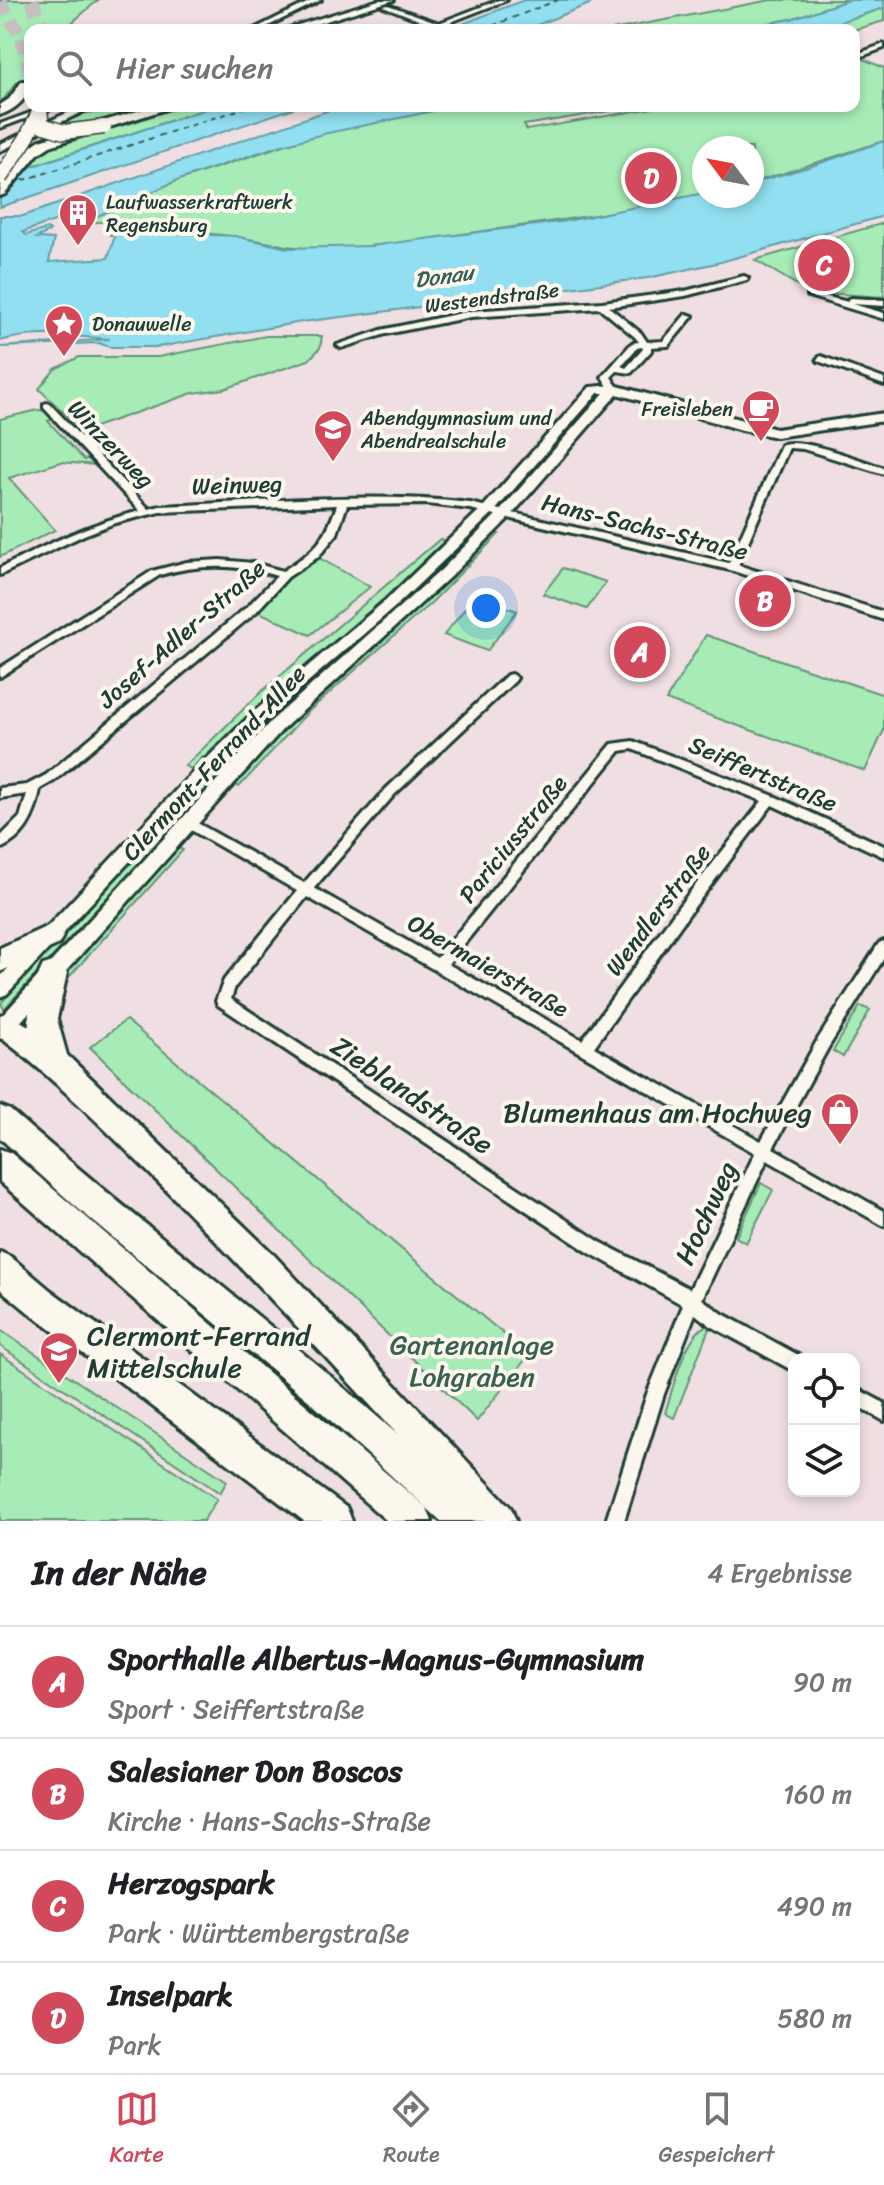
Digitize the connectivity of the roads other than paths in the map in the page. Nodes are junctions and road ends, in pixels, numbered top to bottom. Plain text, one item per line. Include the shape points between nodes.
1 (318, 0) edge
2 (365, 0) edge
3 (403, 0) edge
4 (504, 0) edge
5 (384, 3) edge
6 (268, 24) edge
7 (309, 24) edge
8 (321, 24) edge
9 (436, 24) edge
10 (442, 24) edge
11 (884, 46) edge
12 (860, 55) edge
13 (24, 91) edge
14 (0, 111) edge
15 (30, 112) edge
16 (33, 112) edge
17 (37, 112) edge
18 (39, 112) edge
19 (62, 112) edge
20 (77, 112) edge
21 (150, 112) edge
22 (0, 126) edge
23 (104, 127) junction
24 (0, 141) edge
25 (0, 148) edge
26 (0, 156) edge
27 (0, 178) edge
28 (0, 191) edge
29 (744, 278) dead end
30 (685, 293) junction
31 (811, 294) dead end
32 (822, 298) junction
33 (884, 303) edge
34 (602, 305) junction
35 (884, 316) edge
36 (341, 345) dead end
37 (645, 345) junction
38 (821, 359) dead end
39 (606, 377) junction
40 (884, 382) edge
41 (614, 389) junction
42 (594, 390) junction
43 (47, 406) dead end
44 (884, 417) edge
45 (884, 471) edge
46 (343, 502) junction
47 (146, 511) junction
48 (496, 512) junction
49 (732, 567) junction
50 (0, 572) edge
51 (284, 575) junction
52 (884, 616) edge
53 (0, 673) edge
54 (511, 678) dead end
55 (623, 744) joint
56 (34, 788) junction
57 (0, 793) edge
58 (770, 799) junction
59 (188, 823) junction
60 (0, 844) edge
61 (884, 852) edge
62 (306, 889) junction
63 (50, 936) junction
64 (884, 947) edge
65 (0, 961) edge
66 (439, 965) junction
67 (53, 973) junction
68 (0, 989) edge
69 (2, 1024) edge
70 (584, 1049) junction
71 (58, 1065) junction
72 (0, 1119) edge
73 (764, 1152) junction
74 (0, 1163) edge
75 (884, 1219) edge
76 (0, 1268) edge
77 (692, 1303) junction
78 (788, 1359) edge
79 (860, 1398) edge
80 (884, 1412) edge
81 (334, 1521) edge
82 (414, 1521) edge
83 (468, 1521) edge
84 (498, 1521) edge
85 (615, 1521) edge

1 - 6 street
2 - 5 street
3 - 5 main road
4 - 10 street
5 - 7 main road
5 - 8 main road
5 - 9 street
11 - 12 street
13 - 14 highway
15 - 26 highway
16 - 27 highway, bridge via 26,139
17 - 23 highway, bridge via 50,130
18 - 22 street
19 - 24 main road
20 - 25 main road
21 - 23 highway
23 - 28 highway, bridge via 38,147
29 - 30 street, Westendstraße
30 - 34 street, Westendstraße
30 - 37 street via 690,312 665,344
31 - 32 street
32 - 33 street
32 - 35 street
34 - 36 street, Westendstraße via 471,314
34 - 37 street
37 - 39 street via 635,345
38 - 40 street
39 - 41 street
39 - 42 street
41 - 42 street
41 - 44 street via 776,433
41 - 48 street
42 - 48 street
43 - 47 street, Winzerweg
45 - 49 street via 786,445
46 - 47 street, Weinweg
46 - 48 street, Weinweg via 427,501
46 - 51 street, Josef-Adler-Straße via 332,534
47 - 50 street, Weinweg via 80,533
48 - 49 street, Hans-Sachs-Straße
48 - 59 street, Clermont-Ferrand-Allee via 423,595 304,698
48 - 63 street, Clermont-Ferrand-Allee via 261,714
49 - 52 street, Hans-Sachs-Straße
51 - 53 street via 202,564 166,569
51 - 56 street, Josef-Adler-Straße via 252,609
54 - 62 street via 390,792
55 - 58 street, Seiffertstraße
55 - 66 street, Pariciusstraße
56 - 57 street
56 - 60 street via 25,823
58 - 61 street, Seiffertstraße
58 - 70 street, Wendlerstraße
59 - 62 street, Obermaierstraße
59 - 67 street, Clermont-Ferrand-Allee
62 - 66 street, Obermaierstraße
62 - 77 street, Zieblandstraße via 229,984 223,1001 594,1247
63 - 65 highway
63 - 68 street, Clermont-Ferrand-Allee
64 - 73 street, Hochweg
66 - 70 street, Obermaierstraße
67 - 69 street, Clermont-Ferrand-Allee
67 - 71 highway via 41,1013 44,1038
69 - 71 highway
70 - 73 street, Obermaierstraße
71 - 84 highway via 261,1264
72 - 83 highway via 320,1388
73 - 75 street, Obermaierstraße
73 - 77 street, Hochweg
74 - 82 highway
76 - 81 highway
77 - 78 street
77 - 85 street, Hochweg
79 - 80 street

